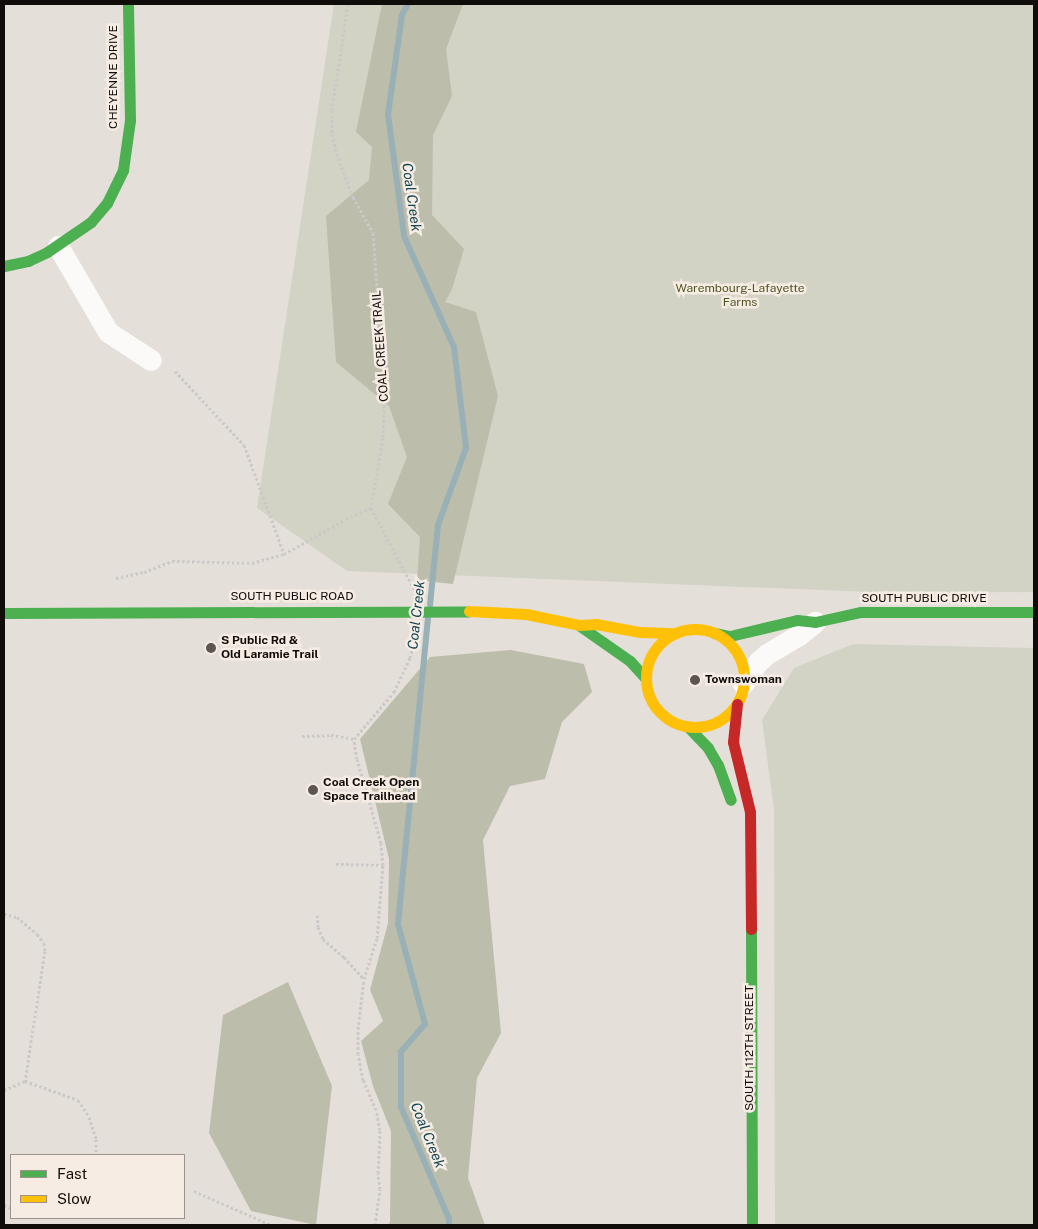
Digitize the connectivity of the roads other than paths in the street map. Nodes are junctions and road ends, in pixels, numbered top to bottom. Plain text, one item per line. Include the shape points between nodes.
1 (128, 4) edge
2 (58, 246) junction
3 (4, 266) edge
4 (151, 360) dead end
5 (1034, 612) edge
6 (4, 613) edge
7 (815, 622) junction
8 (579, 625) junction
9 (676, 633) junction
10 (714, 633) junction
11 (646, 679) junction
12 (743, 684) junction
13 (737, 704) junction
14 (688, 727) junction
15 (732, 809) dead end
16 (739, 836) dead end
17 (749, 872) junction
18 (752, 1225) edge

1 - 2 street, CHEYENNE DRIVE via 130,120 123,170 107,203 91,222
2 - 3 street, CHEYENNE DRIVE via 28,261
2 - 4 street via 108,332
5 - 7 street, SOUTH PUBLIC DRIVE via 861,612
6 - 8 street, SOUTH PUBLIC ROAD via 469,611 526,614
7 - 10 street via 797,620 730,636
7 - 12 street via 767,654
8 - 9 street, SOUTH PUBLIC ROAD
8 - 11 street, SOUTH PUBLIC ROAD via 630,661
9 - 10 street via 695,629
9 - 11 street via 654,652 649,660
10 - 12 street via 736,652 742,667
11 - 14 street via 655,707 671,721
12 - 13 street
13 - 14 street via 712,724
13 - 17 street, SOUTH 112TH STREET via 732,726 733,742 750,812
14 - 15 street via 708,748 718,765
16 - 17 street, SOUTH 112TH STREET
17 - 18 street, SOUTH 112TH STREET

